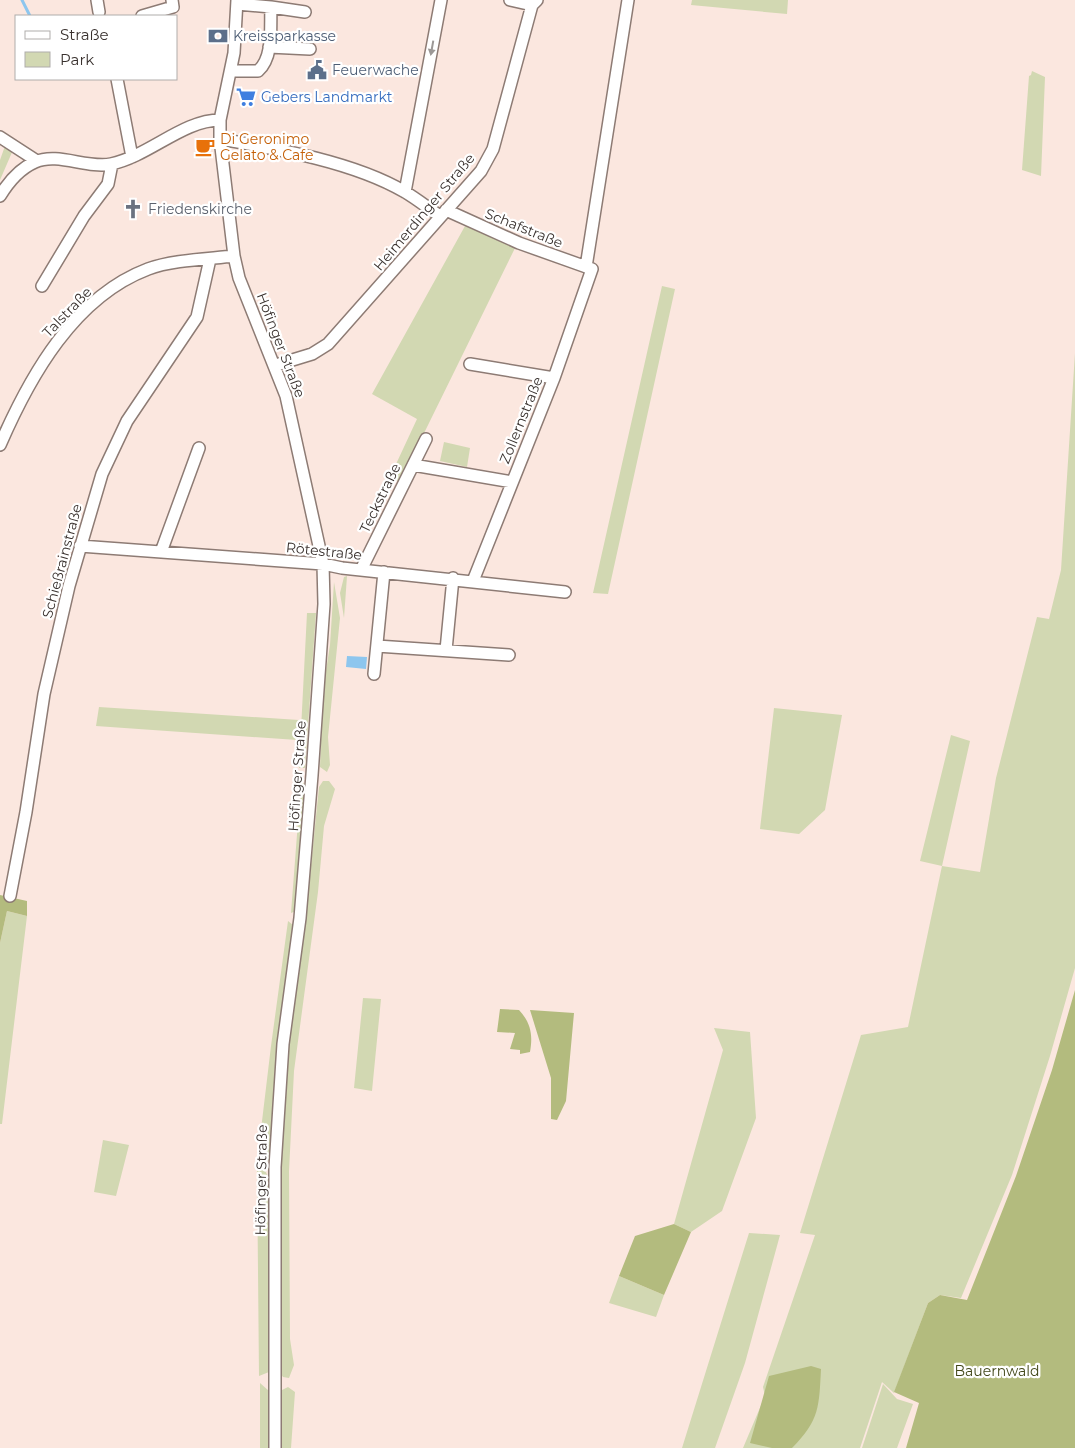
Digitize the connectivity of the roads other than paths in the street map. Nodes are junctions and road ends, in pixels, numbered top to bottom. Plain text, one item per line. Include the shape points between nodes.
1 (97, 0) edge
2 (172, 0) edge
3 (440, 0) edge
4 (510, 0) edge
5 (628, 0) edge
6 (237, 2) edge
7 (534, 2) edge
8 (271, 7) junction
9 (99, 12) dead end
10 (305, 12) dead end
11 (145, 15) edge
12 (269, 47) junction
13 (310, 49) dead end
14 (231, 71) junction
15 (116, 80) edge
16 (220, 120) junction
17 (0, 137) edge
18 (220, 139) junction
19 (132, 157) junction
20 (37, 161) junction
21 (112, 164) junction
22 (405, 192) junction
23 (0, 196) edge
24 (443, 213) junction
25 (234, 256) junction
26 (210, 259) junction
27 (589, 268) junction
28 (42, 286) dead end
29 (470, 364) dead end
30 (276, 365) junction
31 (554, 378) junction
32 (426, 439) dead end
33 (0, 445) edge
34 (200, 448) dead end
35 (412, 465) junction
36 (512, 482) junction
37 (80, 546) junction
38 (161, 552) junction
39 (324, 564) junction
40 (361, 570) junction
41 (384, 572) junction
42 (453, 578) junction
43 (473, 580) junction
44 (565, 592) dead end
45 (377, 646) junction
46 (446, 650) junction
47 (509, 656) dead end
48 (374, 674) dead end
49 (10, 896) dead end
50 (275, 1448) edge

1 - 9 street
2 - 11 street via 173,7
3 -> 22 street
4 - 7 street
5 - 27 street, Zollernstraße
6 - 8 street
6 - 14 street, Höfinger Straße
7 - 24 street, Heimerdinger Straße via 493,149 481,171
8 - 10 street
8 - 12 street
12 - 13 street
12 - 14 street via 267,58 258,71
14 - 16 street, Höfinger Straße
15 - 19 street
16 - 18 street, Höfinger Straße
16 - 19 street via 205,120
17 - 20 street
18 - 22 street, Schafstraße via 267,147 342,167 375,177
18 - 25 street, Höfinger Straße
19 - 21 street
20 - 21 street
20 - 23 street via 9,181
21 - 28 street via 108,184 84,216
22 - 24 street, Schafstraße
24 - 27 street, Schafstraße
24 - 30 street, Heimerdinger Straße via 328,344 312,354
25 - 26 street, Talstraße
25 - 30 street, Höfinger Straße via 238,278
26 - 33 street, Talstraße via 149,269 101,297 75,320 48,355 11,419
26 - 37 street, Schießrainstraße via 197,316 127,421 102,474
27 - 31 street, Zollernstraße
29 - 31 street
30 - 39 street, Höfinger Straße via 296,435
31 - 36 street, Zollernstraße
32 - 35 street, Teckstraße
34 - 38 street
35 - 36 street
35 - 40 street, Teckstraße
36 - 43 street, Zollernstraße
37 - 38 street, Rötestraße
37 - 49 street, Schießrainstraße via 44,694
38 - 39 street, Rötestraße
39 - 40 street, Rötestraße
39 - 50 street, Höfinger Straße via 312,785 277,1122
40 - 41 street, Rötestraße
41 - 42 street, Rötestraße
41 - 45 street
42 - 43 street, Rötestraße
42 - 46 street
43 - 44 street, Rötestraße
45 - 46 street
45 - 48 street
46 - 47 street

